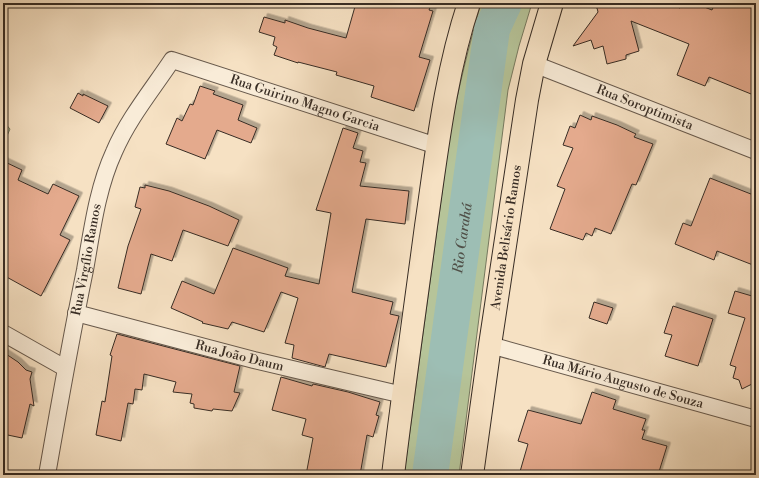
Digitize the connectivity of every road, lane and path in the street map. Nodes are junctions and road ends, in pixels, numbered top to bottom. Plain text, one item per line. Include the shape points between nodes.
1 (469, 3) edge
2 (552, 3) edge
3 (172, 60) joint
4 (534, 64) junction
5 (437, 146) junction
6 (756, 151) edge
7 (76, 312) junction
8 (3, 333) edge
9 (490, 345) junction
10 (65, 368) junction
11 (403, 395) junction
12 (756, 419) edge
13 (47, 475) edge
14 (393, 475) edge
15 (472, 475) edge

1 - 5 main road via 449,76
2 - 4 main road, Avenida Belisário Ramos
3 - 5 street, Rua Guirino Magno Garcia
3 - 7 street, Rua Virgílio Ramos via 125,130 113,153 97,208
4 - 6 street, Rua Soroptimista
4 - 9 main road, Avenida Belisário Ramos
5 - 11 main road
7 - 10 street, Rua Virgílio Ramos
7 - 11 street, Rua João Daum via 240,356
8 - 10 street
9 - 12 street, Rua Mário Augusto de Souza
9 - 15 main road, Avenida Belisário Ramos
10 - 13 street, Rua Virgílio Ramos
11 - 14 main road

